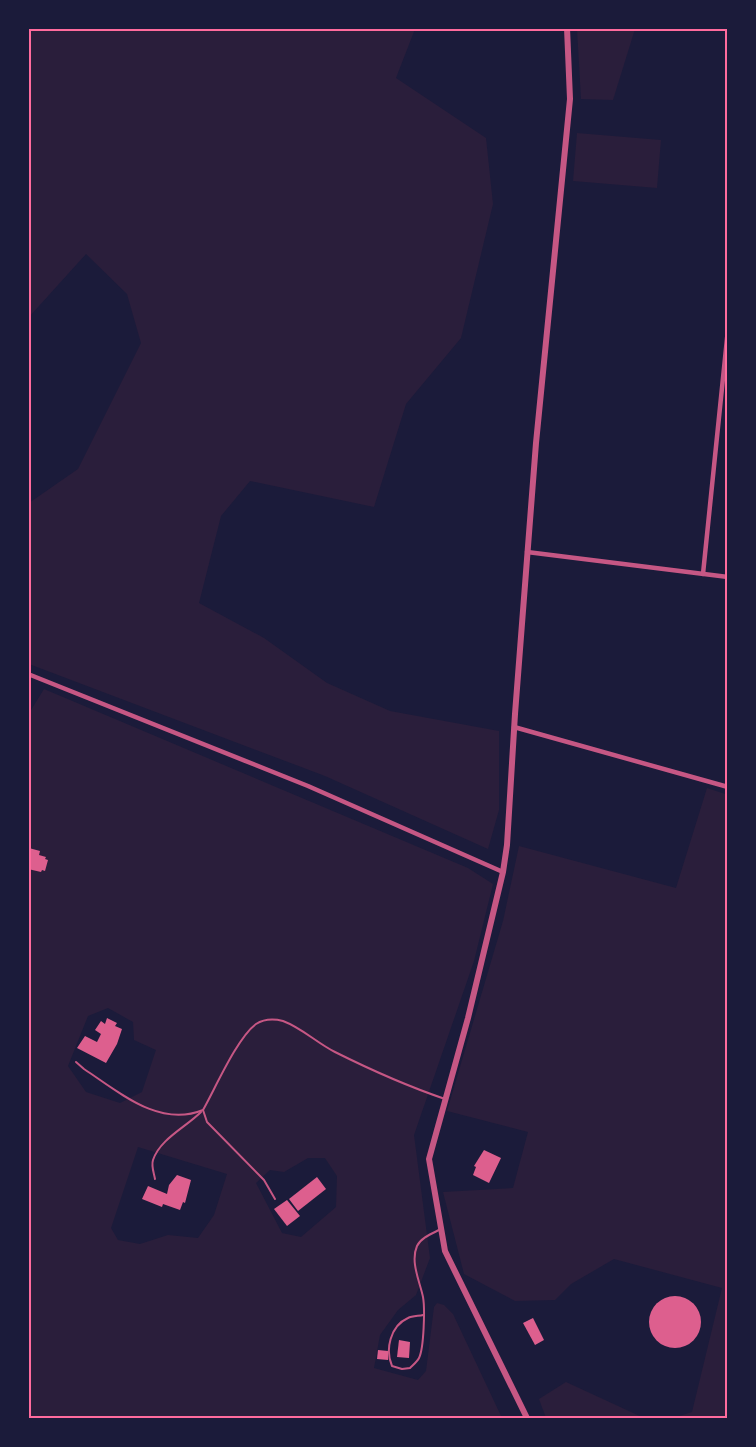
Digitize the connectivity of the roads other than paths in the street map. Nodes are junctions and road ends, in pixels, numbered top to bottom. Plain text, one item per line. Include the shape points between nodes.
1 (567, 28) edge
2 (728, 328) edge
3 (527, 552) junction
4 (703, 574) junction
5 (728, 577) edge
6 (28, 674) edge
7 (514, 727) junction
8 (728, 787) edge
9 (503, 872) junction
10 (76, 1062) dead end
11 (446, 1098) junction
12 (203, 1110) junction
13 (155, 1179) dead end
14 (274, 1199) dead end
15 (441, 1229) junction
16 (423, 1316) junction
17 (527, 1419) edge

1 - 3 street via 570,99
2 - 4 street
3 - 4 street
3 - 7 street
4 - 5 street
6 - 9 street via 308,786
7 - 8 street
7 - 9 street
9 - 11 street
10 - 12 lane via 140,1105 159,1113 189,1116
11 - 12 lane via 382,1075 273,1019 257,1024 241,1042
11 - 15 street via 429,1159
12 - 13 lane via 158,1151 152,1167
12 - 14 lane via 207,1122 264,1180
15 - 16 lane via 425,1237 415,1250
15 - 17 street via 445,1251
16 - 16 lane via 418,1360 410,1368 392,1366 389,1351 393,1331 408,1318

